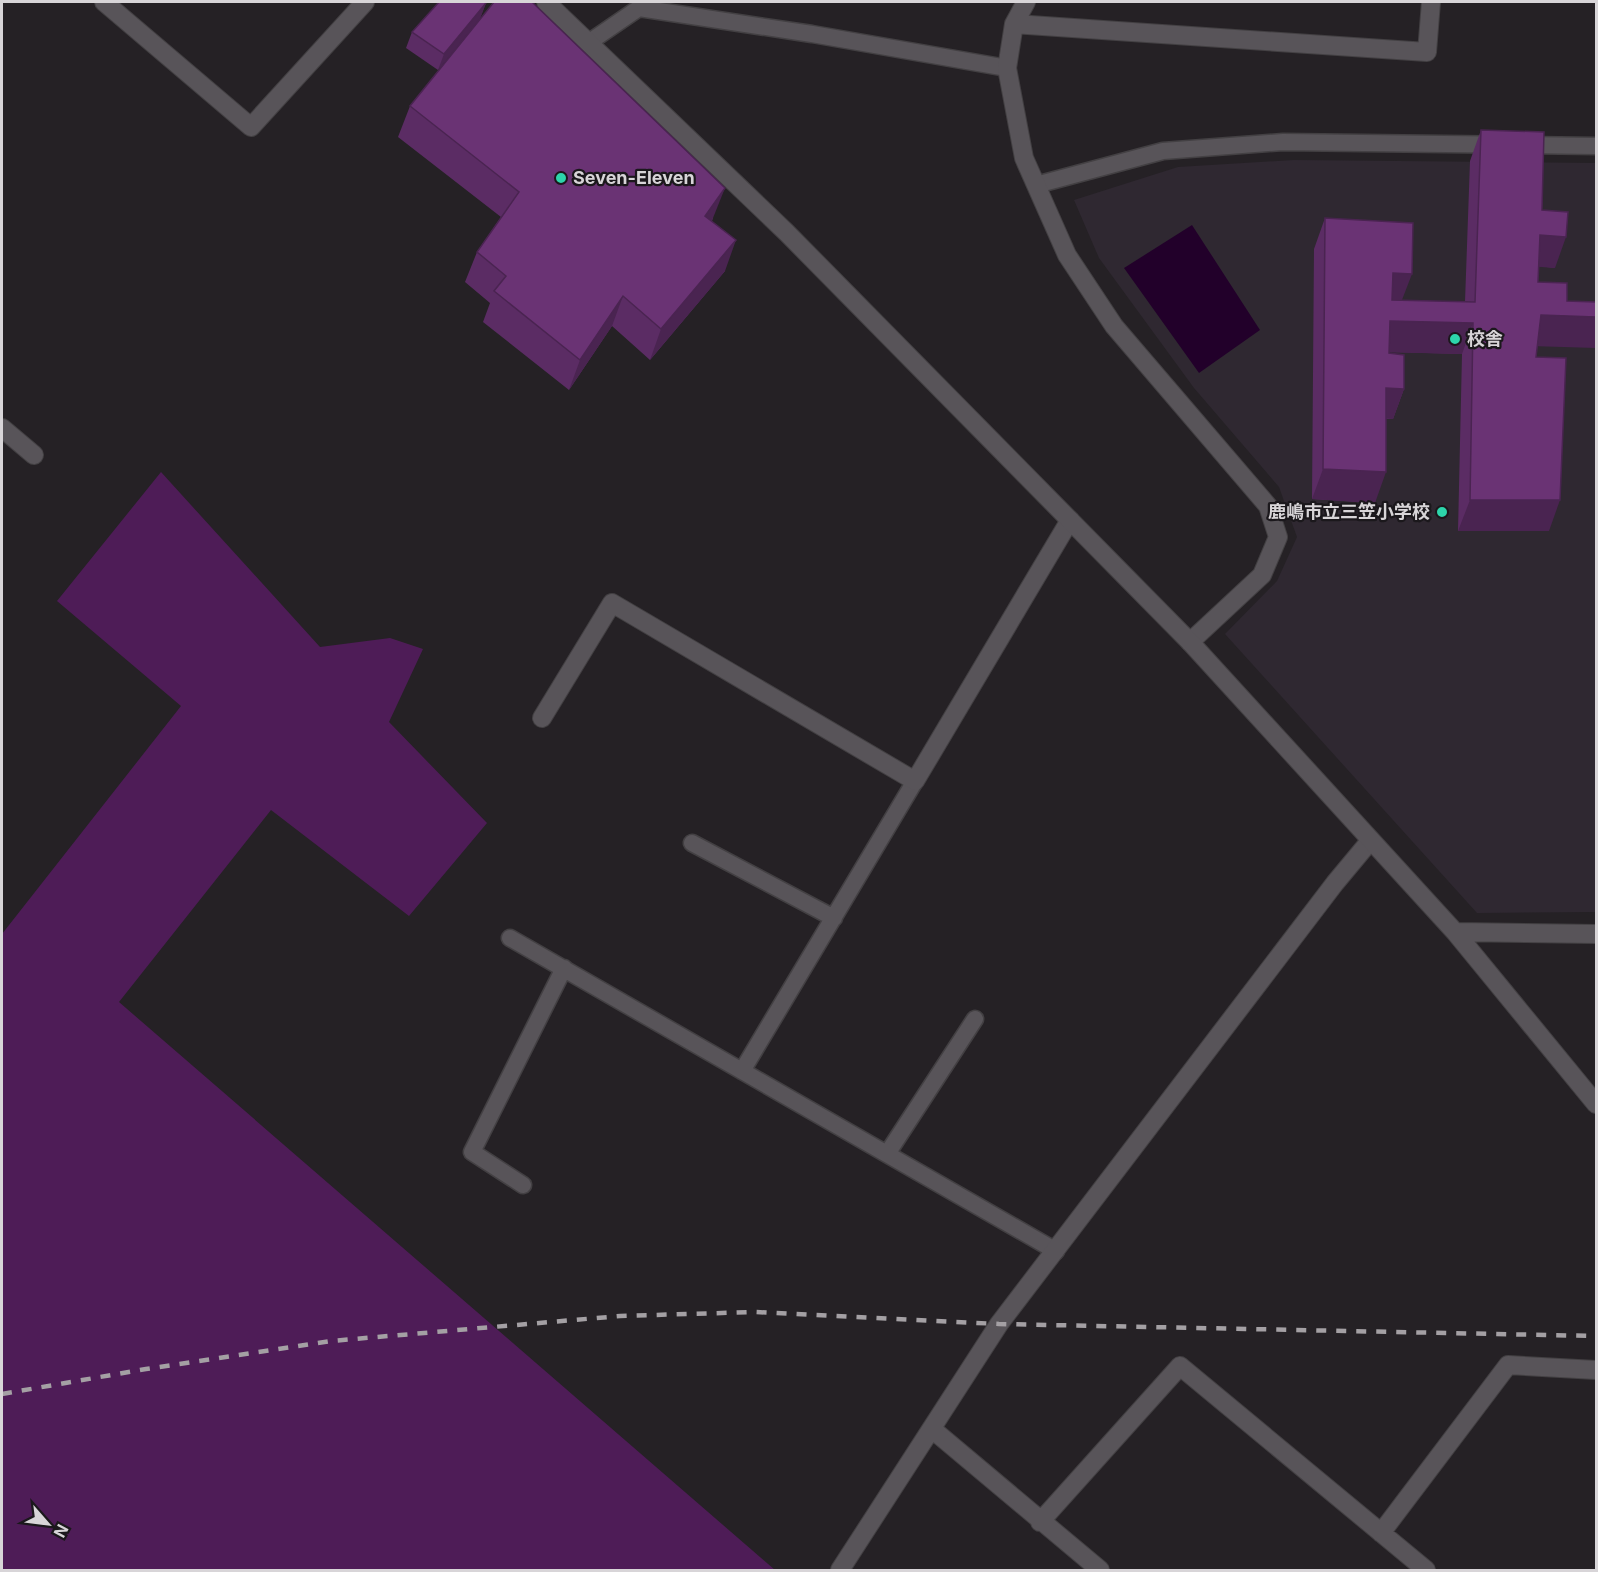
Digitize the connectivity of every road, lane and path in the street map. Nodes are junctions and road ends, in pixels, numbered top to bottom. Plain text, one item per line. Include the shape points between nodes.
1 (105, 2) edge
2 (365, 2) edge
3 (546, 2) edge
4 (1026, 2) edge
5 (1431, 2) edge
6 (1014, 24) junction
7 (588, 43) junction
8 (1007, 68) junction
9 (1596, 146) edge
10 (1036, 185) junction
11 (2, 429) edge
12 (34, 455) dead end
13 (1070, 520) junction
14 (1190, 642) junction
15 (542, 718) dead end
16 (915, 781) junction
17 (1370, 841) junction
18 (692, 843) dead end
19 (834, 918) junction
20 (1455, 932) junction
21 (1596, 934) edge
22 (510, 938) dead end
23 (564, 968) junction
24 (975, 1019) dead end
25 (742, 1071) junction
26 (1596, 1104) edge
27 (887, 1154) junction
28 (523, 1185) dead end
29 (1056, 1251) junction
30 (1596, 1370) edge
31 (932, 1429) junction
32 (1041, 1522) junction
33 (1381, 1533) junction
34 (840, 1570) edge
35 (1100, 1570) edge
36 (1426, 1570) edge

1 - 2 street via 251,127
3 - 7 street
4 - 6 street
5 - 6 street via 1427,52
6 - 8 street
7 - 8 lane via 639,8
7 - 13 street via 787,233
8 - 10 street via 1024,158
9 - 10 lane via 1282,142 1163,151
10 - 14 street via 1067,255 1114,326 1268,506 1278,537 1262,575
11 - 12 street
13 - 14 street
13 - 16 street
14 - 17 street
15 - 16 street via 612,603
16 - 19 lane
17 - 20 street
17 - 29 street
18 - 19 lane
19 - 25 lane
20 - 21 street
20 - 26 street
22 - 23 lane
23 - 25 lane
23 - 28 lane via 472,1152
24 - 27 lane
25 - 27 lane
27 - 29 lane
29 - 31 street via 999,1324
30 - 33 street via 1508,1365
31 - 32 street
31 - 34 street
32 - 33 street via 1180,1366
32 - 35 street
33 - 36 street

